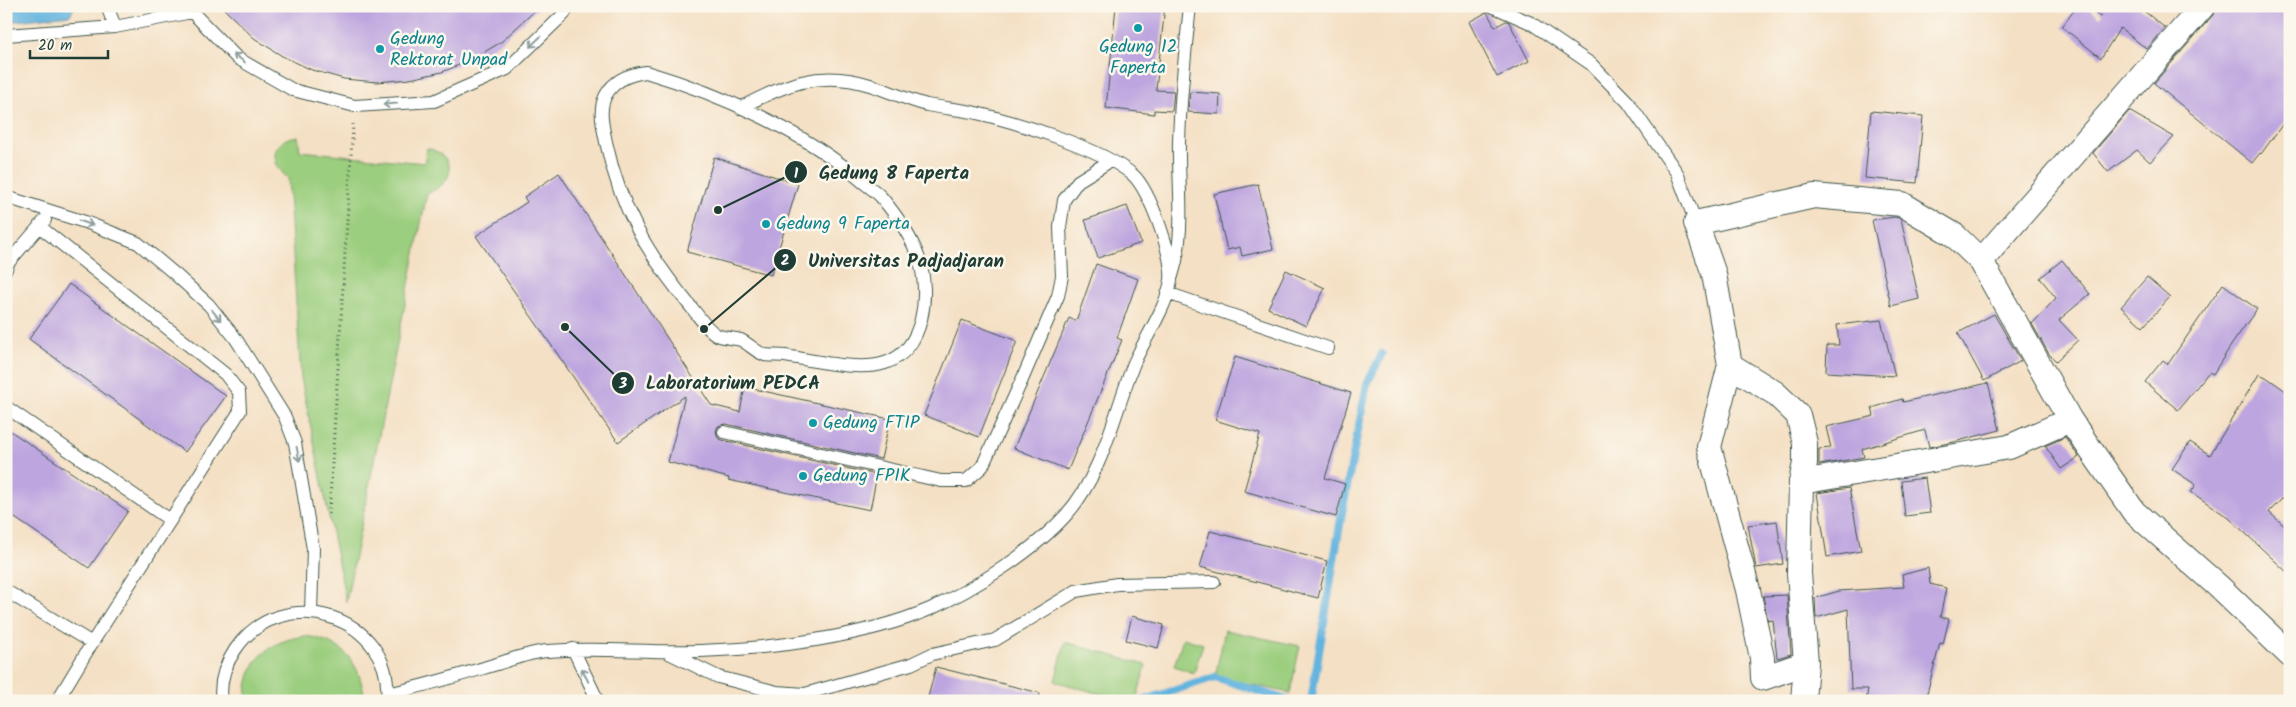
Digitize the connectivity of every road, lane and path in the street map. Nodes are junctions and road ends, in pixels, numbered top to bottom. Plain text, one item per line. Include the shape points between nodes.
1 (107, 6) edge
2 (568, 6) edge
3 (1190, 6) edge
4 (1492, 6) edge
5 (2203, 6) edge
6 (191, 9) edge
7 (115, 27) junction
8 (6, 36) edge
9 (355, 106) junction
10 (740, 108) junction
11 (1110, 161) junction
12 (6, 197) edge
13 (52, 212) junction
14 (1696, 223) junction
15 (39, 226) junction
16 (1981, 261) junction
17 (6, 269) edge
18 (1172, 276) junction
19 (1167, 293) junction
20 (1328, 348) dead end
21 (1730, 366) junction
22 (6, 406) edge
23 (2070, 420) junction
24 (724, 432) dead end
25 (1801, 482) junction
26 (170, 520) junction
27 (328, 524) dead end
28 (1214, 582) dead end
29 (6, 591) edge
30 (311, 612) junction
31 (92, 643) junction
32 (573, 649) junction
33 (665, 651) junction
34 (2290, 656) edge
35 (1806, 662) junction
36 (387, 697) edge
37 (57, 701) edge
38 (222, 701) edge
39 (598, 701) edge
40 (1803, 701) edge

1 - 7 lane
2 -> 9 lane via 564,14 507,69 434,101
3 - 18 lane via 1179,143 1180,231 1178,257
4 - 14 lane via 1531,23 1591,64 1628,102 1677,173
5 - 16 street
6 - 7 lane
9 -> 6 lane via 293,90 237,58
7 - 8 lane
9 - 27 path
10 - 10 lane via 818,148 849,170 881,197 906,231 919,258 925,287 918,327 912,342 901,354 885,363 858,366 765,355 743,341 717,335 678,292 653,258 618,186 602,126 601,108 605,96 626,77 646,72
10 - 11 lane via 778,88 816,78 839,78 926,104 975,113 1023,127 1080,146
11 - 18 lane via 1134,176 1146,190
11 - 24 lane via 1078,181 1064,200 1060,227 1062,276 1058,296 982,467 966,481 941,482
12 - 13 lane
13 - 15 lane
13 -> 30 lane via 138,243 209,306 236,339 285,417 296,443 313,548
14 - 16 street via 1814,196 1902,204 1954,235
14 - 21 street via 1714,274
15 - 17 lane
15 - 26 lane via 226,374 239,392 240,410
16 - 23 street
18 - 19 lane
19 - 20 lane
19 - 33 lane via 1084,488 1070,511 1046,536 1021,554 930,608 887,624 761,648
21 - 25 street via 1775,393 1798,415 1805,443
21 - 35 street via 1709,447 1748,590 1763,678
22 - 26 lane
23 - 25 street via 2009,447
23 - 34 street via 2134,512 2218,586
25 - 35 street via 1799,573
26 - 31 lane
28 - 33 lane via 1117,584 1076,591 996,640 932,654 911,664 805,694 776,692 718,677
29 - 31 lane
30 - 36 lane via 340,620 369,643 379,659
30 - 38 lane via 288,613 268,620 241,640 226,666
31 - 37 lane
32 - 33 lane
32 - 36 lane via 543,651
39 -> 32 lane
35 - 40 street

